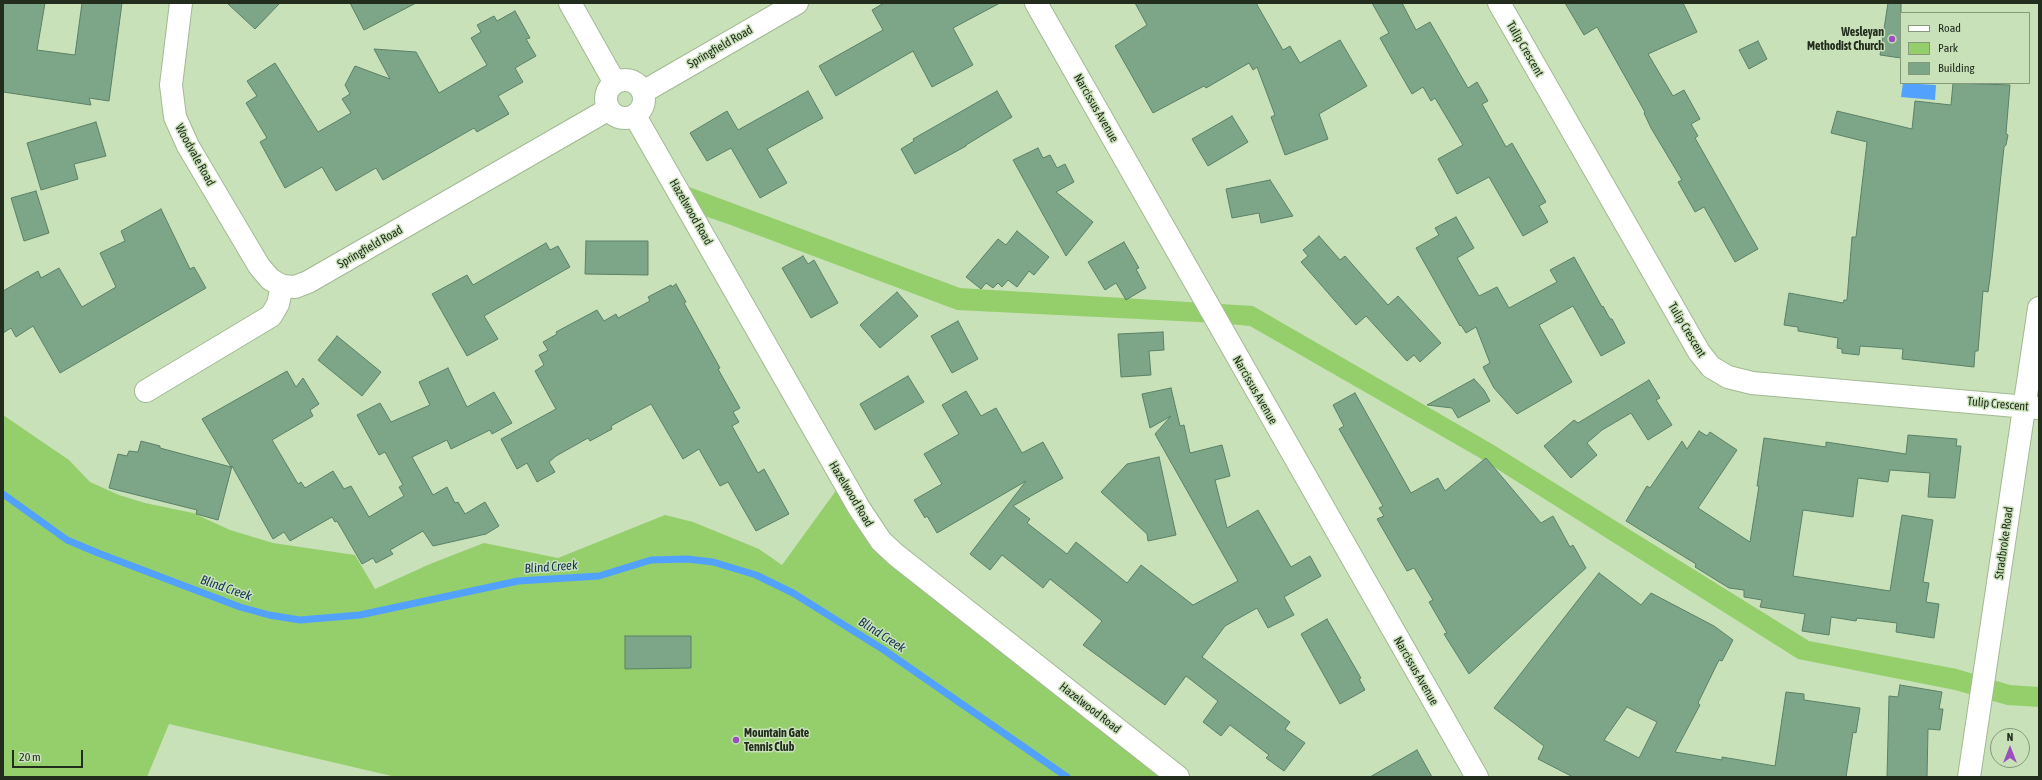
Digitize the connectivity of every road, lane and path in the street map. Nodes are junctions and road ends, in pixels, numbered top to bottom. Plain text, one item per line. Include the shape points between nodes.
1 (181, 3) edge
2 (570, 3) edge
3 (797, 3) edge
4 (1036, 3) edge
5 (1499, 3) edge
6 (615, 83) junction
7 (643, 92) junction
8 (609, 109) junction
9 (635, 116) junction
10 (282, 286) junction
11 (2039, 308) edge
12 (146, 391) dead end
13 (2032, 407) edge
14 (1178, 777) edge
15 (1476, 777) edge
16 (1969, 777) edge

1 - 10 street, Woodvale Road via 170,85 175,117 188,146 259,266 270,279
2 - 6 street
3 - 7 street, Springfield Road
4 - 15 street, Narcissus Avenue
5 - 13 street, Tulip Crescent via 1710,367 1728,377 1752,383
6 - 7 street via 635,83
6 - 8 street via 608,92
7 - 9 street via 643,108
8 - 9 street via 624,118
8 - 10 street, Springfield Road via 308,282
9 - 14 street, Hazelwood Road via 858,508 881,541
10 - 12 street via 278,304 271,316
11 - 13 street, Stradbroke Road
13 - 16 street, Stradbroke Road

